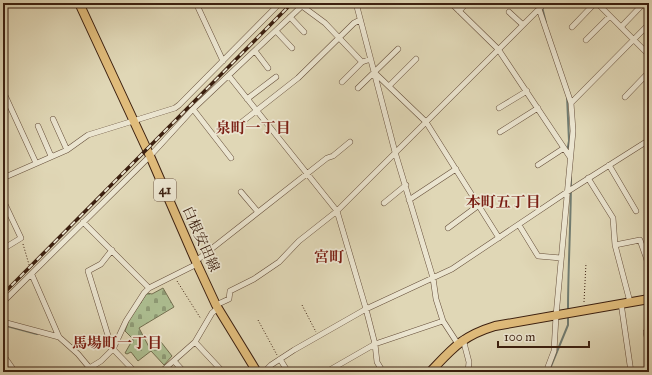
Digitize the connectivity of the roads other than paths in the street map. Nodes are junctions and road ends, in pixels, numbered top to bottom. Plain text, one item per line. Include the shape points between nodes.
1 (80, 3) edge
2 (196, 3) edge
3 (280, 3) edge
4 (356, 3) edge
5 (451, 3) edge
6 (467, 3) edge
7 (537, 3) edge
8 (545, 3) edge
9 (598, 3) edge
10 (644, 3) edge
11 (304, 5) edge
12 (539, 9) junction
13 (459, 11) junction
14 (509, 12) dead end
15 (610, 16) junction
16 (290, 17) junction
17 (360, 20) junction
18 (649, 24) edge
19 (523, 25) junction
20 (572, 27) dead end
21 (621, 27) junction
22 (276, 31) junction
23 (304, 32) dead end
24 (339, 38) junction
25 (586, 40) dead end
26 (634, 40) junction
27 (292, 48) dead end
28 (398, 49) dead end
29 (498, 49) junction
30 (255, 51) junction
31 (649, 55) edge
32 (371, 59) junction
33 (416, 59) dead end
34 (223, 61) junction
35 (362, 62) junction
36 (268, 68) dead end
37 (649, 72) edge
38 (375, 73) junction
39 (229, 76) junction
40 (276, 78) dead end
41 (342, 82) dead end
42 (388, 86) junction
43 (358, 88) dead end
44 (527, 91) junction
45 (3, 92) edge
46 (625, 97) dead end
47 (247, 99) junction
48 (571, 103) junction
49 (499, 108) dead end
50 (538, 108) junction
51 (193, 109) junction
52 (256, 111) junction
53 (53, 119) dead end
54 (133, 121) junction
55 (426, 122) junction
56 (38, 126) dead end
57 (233, 129) dead end
58 (500, 132) dead end
59 (649, 140) edge
60 (350, 142) dead end
61 (564, 148) junction
62 (67, 150) junction
63 (395, 152) junction
64 (51, 156) junction
65 (150, 156) junction
66 (570, 157) junction
67 (231, 158) dead end
68 (36, 163) junction
69 (538, 165) dead end
70 (609, 165) junction
71 (456, 169) junction
72 (307, 174) junction
73 (3, 178) edge
74 (588, 178) junction
75 (406, 185) junction
76 (241, 192) dead end
77 (567, 192) junction
78 (3, 200) edge
79 (410, 200) junction
80 (384, 203) dead end
81 (479, 205) junction
82 (337, 211) junction
83 (636, 211) dead end
84 (258, 212) junction
85 (83, 222) junction
86 (519, 225) junction
87 (448, 228) dead end
88 (499, 238) junction
89 (615, 245) junction
90 (3, 249) edge
91 (112, 250) junction
92 (648, 256) edge
93 (561, 258) junction
94 (196, 263) junction
95 (649, 268) edge
96 (32, 275) junction
97 (433, 278) junction
98 (149, 288) junction
99 (649, 299) edge
100 (3, 302) edge
101 (630, 302) junction
102 (621, 303) junction
103 (217, 306) junction
104 (366, 309) junction
105 (556, 316) junction
106 (443, 321) junction
107 (3, 322) edge
108 (649, 332) edge
109 (59, 337) junction
110 (195, 342) junction
111 (460, 342) junction
112 (375, 344) junction
113 (113, 348) junction
114 (649, 348) edge
115 (3, 355) edge
116 (280, 359) junction
117 (174, 361) junction
118 (11, 367) junction
119 (91, 370) edge
120 (328, 371) edge
121 (649, 371) edge
122 (4, 372) edge
123 (15, 372) edge
124 (83, 372) edge
125 (135, 372) edge
126 (161, 372) edge
127 (184, 372) edge
128 (223, 372) edge
129 (257, 372) edge
130 (264, 372) edge
131 (288, 372) edge
132 (383, 372) edge
133 (430, 372) edge
134 (468, 372) edge
135 (546, 372) edge
136 (631, 372) edge
137 (646, 372) edge

1 - 54 main road, 白根安田線 / 41
2 - 34 street
3 - 34 street
4 - 17 street
5 - 13 street
6 - 13 street
7 - 12 street
8 - 12 street
9 - 15 street
9 - 20 street
10 - 21 street
11 - 16 street
11 - 24 street
12 - 19 street
12 - 48 street
13 - 29 street
14 - 19 street
15 - 21 street
15 - 25 street
16 - 22 street
16 - 23 street
17 - 24 street
17 - 32 street
18 - 26 street
19 - 29 street
21 - 26 street
22 - 27 street
22 - 30 street
24 - 35 street
24 - 52 street via 298,78
26 - 31 street
26 - 48 street
28 - 38 street
29 - 44 street
29 - 55 street
30 - 36 street
30 - 39 street
32 - 35 street
32 - 38 street
33 - 42 street
34 - 54 street via 174,108
35 - 41 street
37 - 46 street
38 - 42 street
38 - 43 street
38 - 63 street
39 - 47 street
39 - 51 street
40 - 47 street
42 - 55 street
44 - 49 street
44 - 50 street
45 - 68 street
47 - 52 street
48 - 66 street via 573,131
50 - 58 street
50 - 61 street
51 - 65 street
51 - 67 street
52 - 57 street
52 - 72 street
53 - 62 street
54 - 62 street via 88,135
54 - 65 main road, 白根安田線 / 41
55 - 63 street
55 - 71 street
56 - 64 street
59 - 70 street
60 - 72 street
61 - 66 street
61 - 69 street
62 - 64 street
63 - 75 street
63 - 82 street
64 - 68 street
65 - 85 street
65 - 94 main road, 白根安田線 / 41
66 - 77 street
68 - 73 street
70 - 74 street
70 - 83 street
71 - 79 street
71 - 81 street
72 - 82 street
72 - 84 street
74 - 77 street
74 - 89 street via 613,218
75 - 79 street
75 - 80 street
76 - 84 street
77 - 86 street
77 - 93 street
78 - 90 street via 21,238
79 - 97 street
81 - 87 street
81 - 88 street
82 - 103 street via 299,241 279,262 230,291 229,299
82 - 104 street
84 - 94 street
85 - 91 street
85 - 96 street
86 - 88 street
86 - 93 street via 538,256
88 - 97 street via 452,269
89 - 92 street via 640,240
89 - 101 street
91 - 98 street
91 - 113 street via 101,264 88,271
92 - 95 street
93 - 105 street
94 - 98 street
94 - 103 main road, 白根安田線 / 41
96 - 100 street
96 - 109 street
97 - 104 street
97 - 106 street
98 - 113 street via 126,321
99 - 101 main road
101 - 102 main road
102 - 105 main road
102 - 136 street
103 - 110 street
103 - 129 main road, 白根安田線 / 41
104 - 112 street
104 - 116 street
105 - 111 main road via 495,326
105 - 135 street via 554,351
106 - 111 street
106 - 112 street
107 - 109 street
108 - 114 street via 646,332
109 - 119 street
110 - 117 street
110 - 128 street
111 - 133 main road
111 - 134 street via 469,362
112 - 120 street
112 - 132 street via 377,362
113 - 119 street
113 - 125 street
115 - 118 street
116 - 130 street
116 - 131 street
117 - 126 street
117 - 127 street
118 - 122 street
118 - 123 street
119 - 124 street
121 - 137 street

